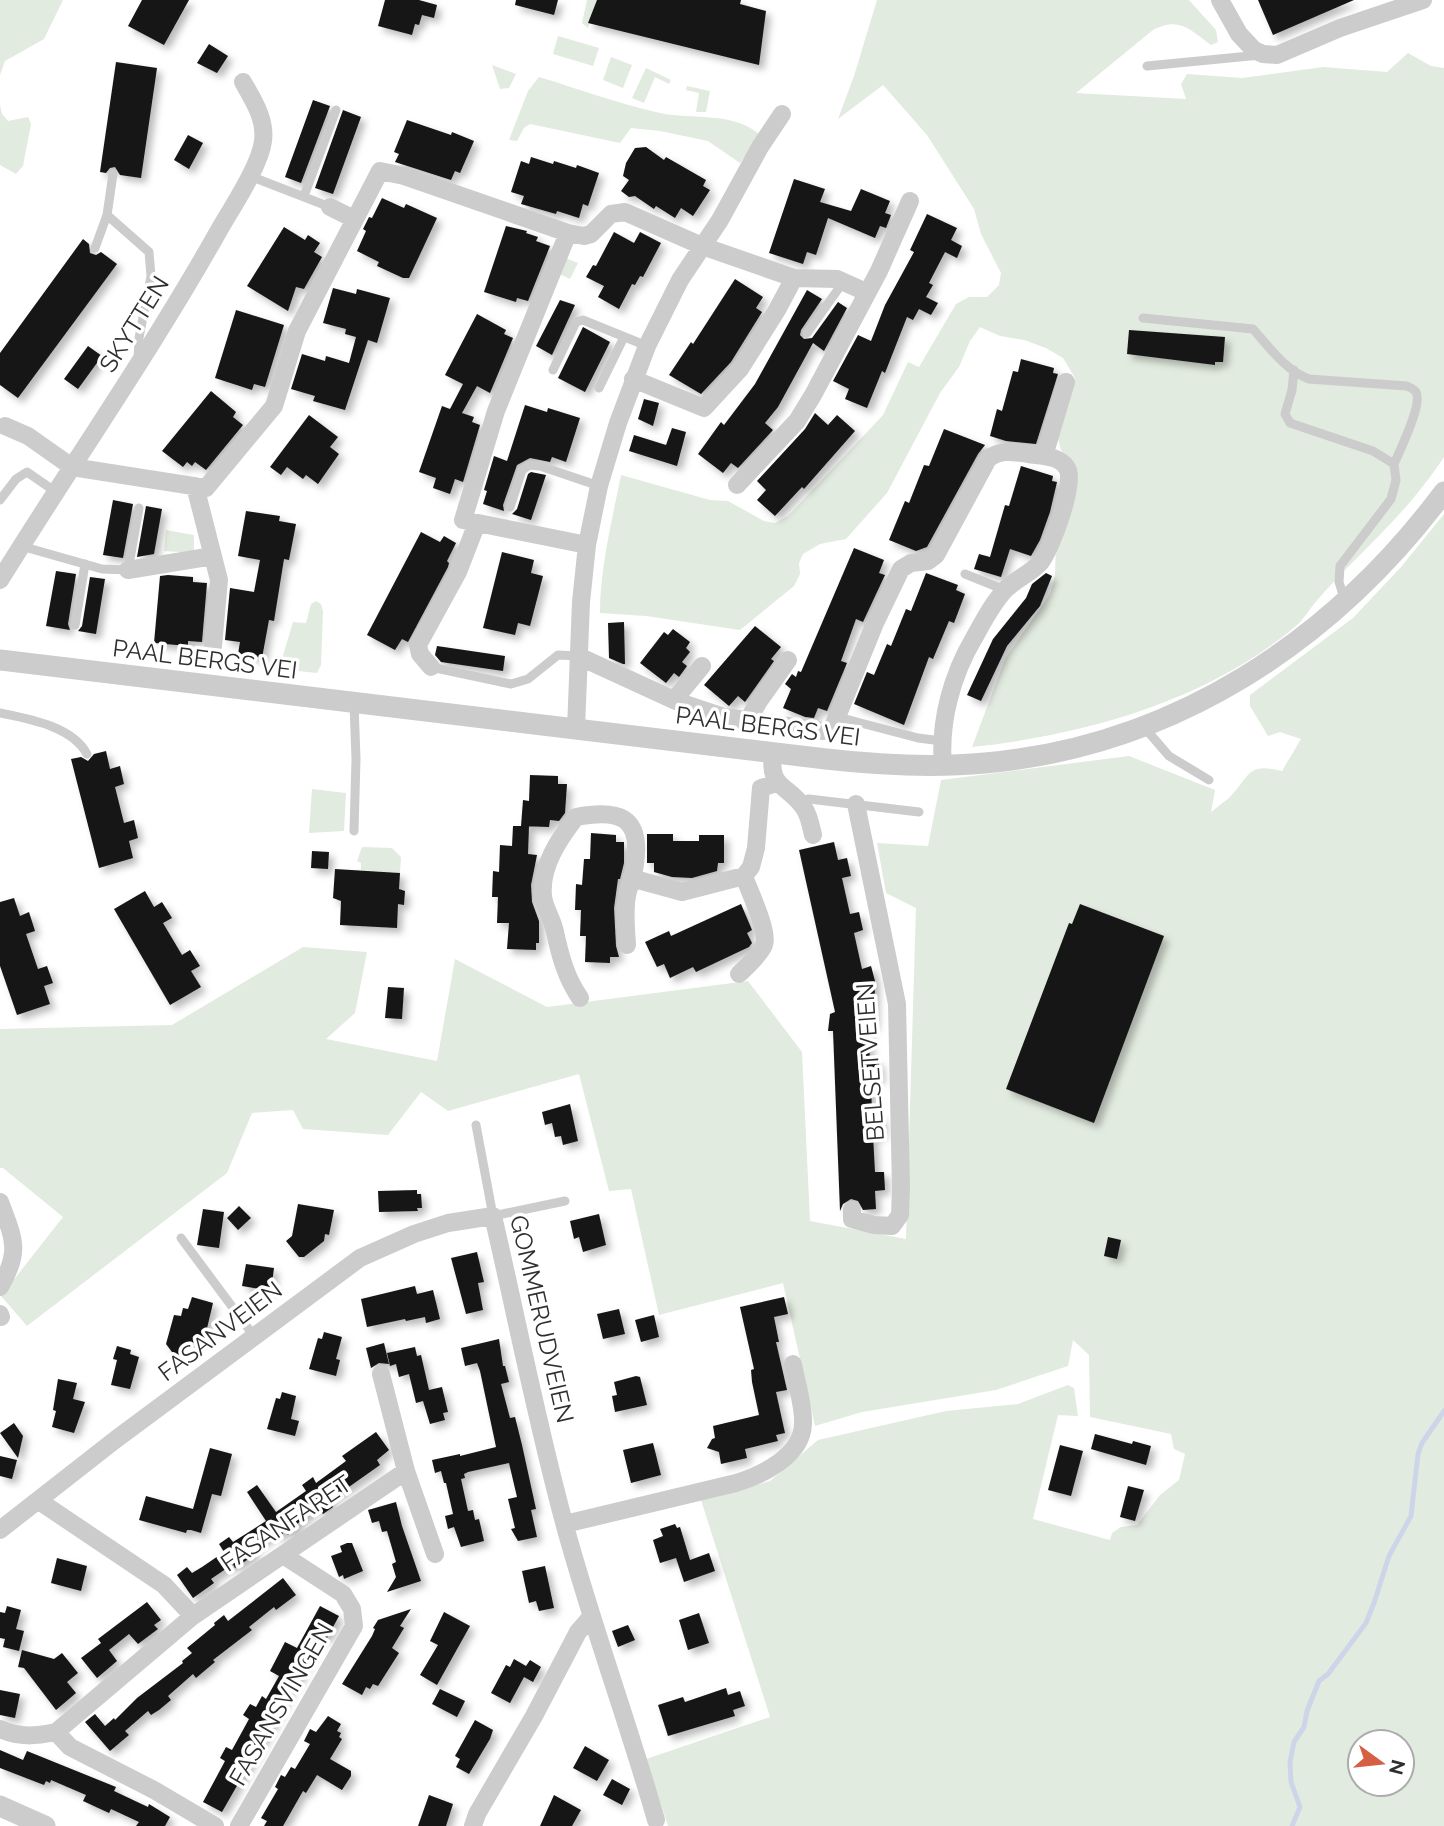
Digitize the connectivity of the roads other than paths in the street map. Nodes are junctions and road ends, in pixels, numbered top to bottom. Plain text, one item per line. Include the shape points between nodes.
1 (1220, 0) edge
2 (1423, 0) edge
3 (1264, 54) junction
4 (1147, 66) dead end
5 (243, 82) dead end
6 (336, 110) dead end
7 (782, 114) dead end
8 (113, 174) dead end
9 (250, 176) junction
10 (304, 197) junction
11 (910, 201) dead end
12 (330, 207) joint
13 (107, 215) junction
14 (354, 219) junction
15 (568, 233) junction
16 (702, 246) junction
17 (94, 248) dead end
18 (794, 278) junction
19 (844, 281) junction
20 (866, 292) junction
21 (1143, 318) dead end
22 (807, 332) dead end
23 (624, 337) junction
24 (647, 346) junction
25 (138, 365) junction
26 (553, 370) dead end
27 (1294, 370) junction
28 (633, 379) junction
29 (1066, 382) dead end
30 (598, 388) dead end
31 (5, 426) dead end
32 (1044, 456) junction
33 (1394, 464) junction
34 (72, 467) junction
35 (737, 485) dead end
36 (599, 486) junction
37 (200, 487) junction
38 (1444, 492) edge
39 (56, 493) junction
40 (0, 500) edge
41 (510, 507) dead end
42 (139, 508) dead end
43 (470, 522) junction
44 (587, 545) junction
45 (22, 546) junction
46 (213, 556) junction
47 (85, 564) junction
48 (128, 569) junction
49 (965, 574) dead end
50 (0, 580) edge
51 (1005, 590) junction
52 (1346, 602) junction
53 (75, 625) dead end
54 (213, 646) dead end
55 (578, 656) junction
56 (0, 660) edge
57 (788, 660) dead end
58 (702, 666) dead end
59 (431, 667) joint
60 (674, 700) junction
61 (354, 702) junction
62 (0, 713) edge
63 (838, 717) junction
64 (748, 720) junction
65 (1143, 726) junction
66 (576, 729) junction
67 (942, 741) junction
68 (774, 753) junction
69 (87, 754) dead end
70 (943, 766) junction
71 (1209, 780) dead end
72 (777, 783) junction
73 (799, 801) junction
74 (856, 804) junction
75 (919, 812) dead end
76 (354, 831) dead end
77 (813, 835) dead end
78 (744, 876) junction
79 (632, 878) junction
80 (627, 945) dead end
81 (739, 974) dead end
82 (580, 998) dead end
83 (476, 1125) dead end
84 (565, 1200) dead end
85 (0, 1202) edge
86 (852, 1210) dead end
87 (493, 1216) junction
88 (181, 1238) dead end
89 (0, 1287) edge
90 (254, 1336) junction
91 (793, 1364) dead end
92 (381, 1374) dead end
93 (406, 1471) junction
94 (39, 1501) junction
95 (565, 1524) junction
96 (0, 1530) edge
97 (435, 1554) dead end
98 (283, 1555) junction
99 (193, 1616) junction
100 (591, 1618) junction
101 (0, 1729) edge
102 (56, 1732) junction
103 (0, 1806) edge
104 (656, 1821) dead end
105 (45, 1826) edge
106 (215, 1826) edge
107 (239, 1826) edge
108 (473, 1826) edge

1 - 3 street via 1240,34
2 - 3 street via 1277,55
3 - 4 lane
5 - 9 street, SKYTTEN via 261,114 263,141
6 - 10 lane
7 - 16 street
8 - 13 lane
9 - 10 lane
9 - 25 street, SKYTTEN
10 - 12 lane
11 - 20 street
12 - 14 street
13 - 17 lane
13 - 25 lane via 149,252 151,276
14 - 15 street via 380,171
14 - 37 street via 297,331 274,405
15 - 16 street via 592,234 611,214 625,212
15 - 43 street via 496,411
16 - 18 street
16 - 24 street
18 - 19 street
18 - 28 street via 740,369 704,408
19 - 20 street
19 - 22 lane
20 - 35 street via 797,421
21 - 27 lane via 1253,329
23 - 24 lane
23 - 26 lane via 583,320 576,323
23 - 30 lane
24 - 28 street
25 - 34 street, SKYTTEN
27 - 33 lane via 1285,414 1290,423 1373,451
27 - 33 lane via 1309,379 1415,390 1416,409
28 - 36 street
29 - 32 street
31 - 34 street
32 - 51 street via 1068,469 1063,507 1040,562
32 - 63 street via 1007,451 988,459 936,555 901,569
33 - 52 lane via 1391,499 1340,566 1339,582
34 - 37 street
34 - 39 street, SKYTTEN
36 - 41 lane via 529,465 522,470
36 - 44 street
37 - 46 street
38 - 52 street, PAAL BERGS VEI
39 - 40 lane via 27,471
39 - 45 street, SKYTTEN
42 - 48 lane
43 - 44 street
43 - 59 street via 458,572 418,645
44 - 55 street
45 - 47 lane
45 - 50 street, SKYTTEN
46 - 48 street
46 - 54 street via 219,580
47 - 48 lane
47 - 53 lane
49 - 51 lane
51 - 67 street via 961,661
52 - 65 street, PAAL BERGS VEI via 1265,665 1224,690
55 - 59 lane via 558,654 528,679 511,684
55 - 60 street
55 - 66 street
56 - 61 street, PAAL BERGS VEI
57 - 64 street
58 - 60 street
60 - 64 street
61 - 66 street, PAAL BERGS VEI
61 - 76 lane
62 - 69 lane via 73,736
63 - 64 street via 832,729 824,731
63 - 67 lane
65 - 70 street, PAAL BERGS VEI via 1046,754
65 - 71 lane via 1169,755
66 - 68 street, PAAL BERGS VEI
67 - 70 street
68 - 70 street, PAAL BERGS VEI via 871,764
68 - 72 street
72 - 73 street
72 - 78 street via 761,788 756,848
73 - 74 lane
73 - 77 street
74 - 75 lane
74 - 86 street, BELSETVEIEN via 897,1004 901,1188 900,1214 892,1226 852,1219
78 - 79 street via 682,892
78 - 81 street via 765,941
79 - 80 street via 625,917
79 - 82 street via 636,836 634,827 619,817 576,817 546,868 543,899
83 - 87 lane, GOMMERUDVEIEN
84 - 87 lane
85 - 89 street via 15,1254
87 - 90 street, FASANVEIEN via 448,1223 360,1258
87 - 95 street, GOMMERUDVEIEN
88 - 90 lane
90 - 94 street, FASANVEIEN
91 - 95 street via 803,1424 799,1441 773,1468 736,1483
92 - 93 street
93 - 97 street
93 - 98 street, FASANFARET
94 - 96 street, FASANVEIEN
94 - 99 street via 164,1584
95 - 100 street, GOMMERUDVEIEN
98 - 99 street, FASANFARET
98 - 107 street, FASANSVINGEN via 343,1594 352,1609 354,1626
99 - 102 street
100 - 104 street, GOMMERUDVEIEN
100 - 108 street via 578,1632
101 - 102 street via 12,1735
102 - 106 street via 70,1747
103 - 105 street

